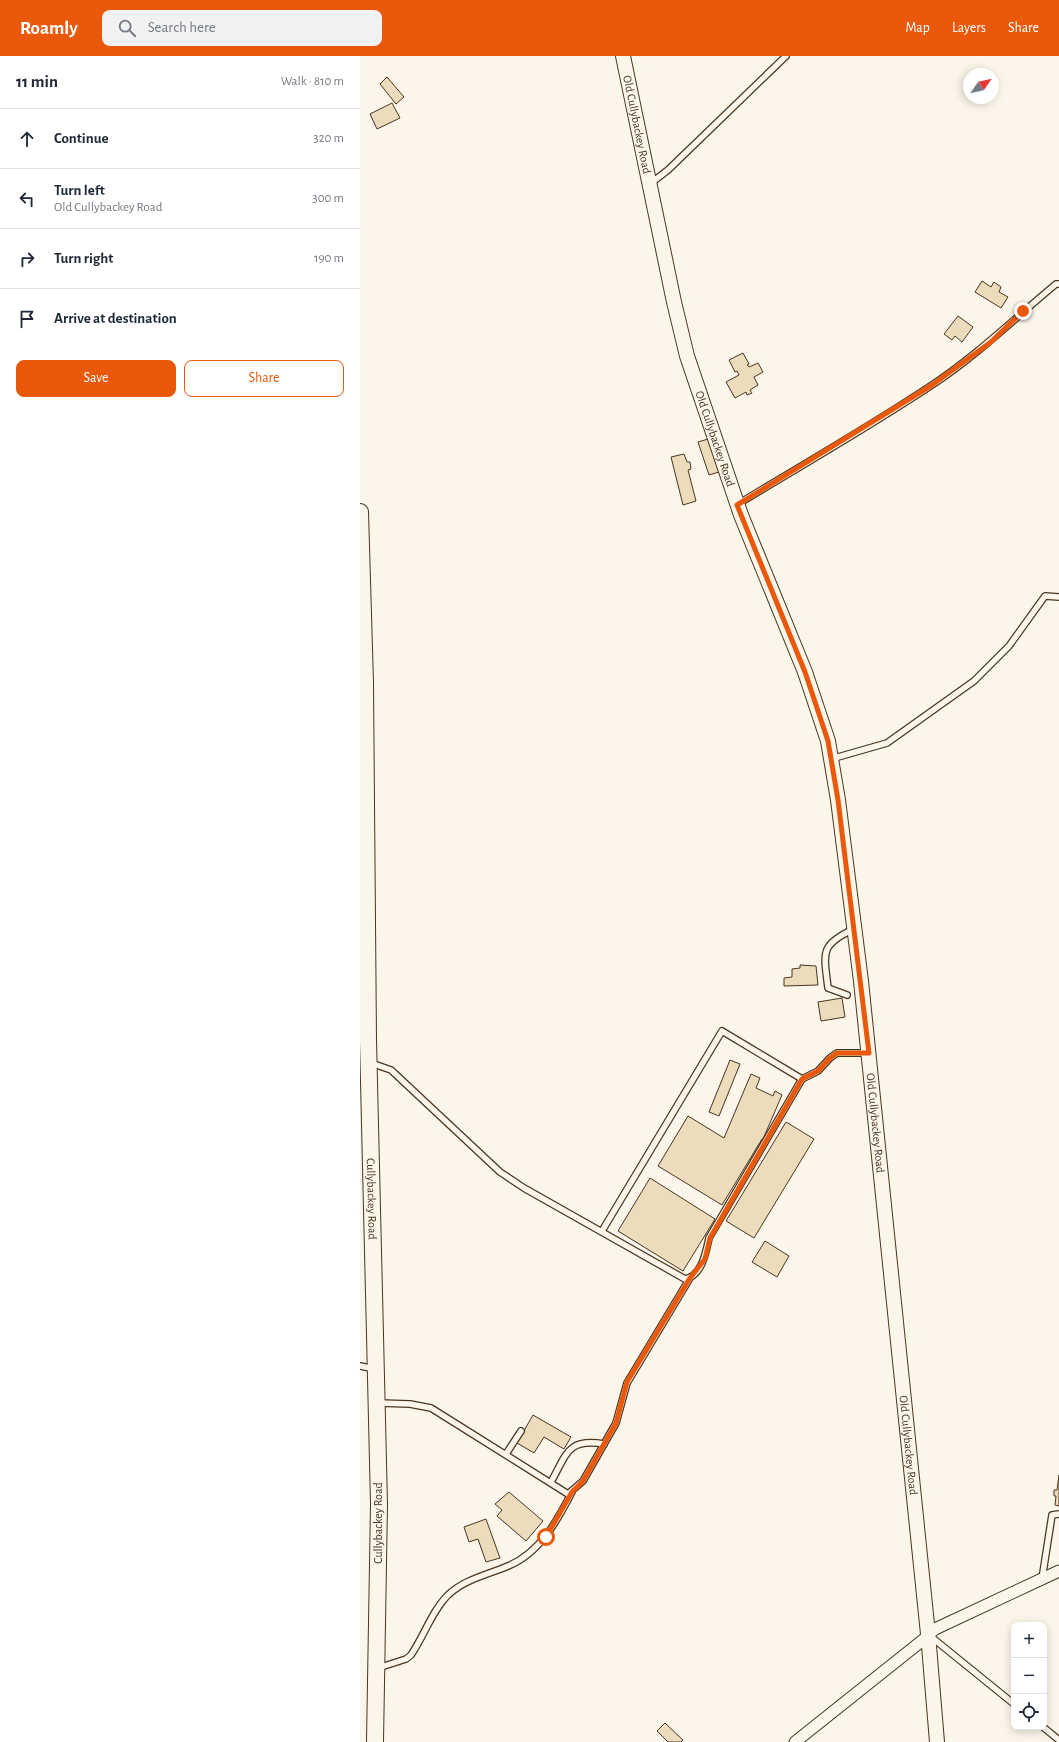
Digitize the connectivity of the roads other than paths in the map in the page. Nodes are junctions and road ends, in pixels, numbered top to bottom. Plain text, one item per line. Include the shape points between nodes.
1 (623, 56) edge
2 (786, 56) edge
3 (650, 185) junction
4 (1059, 284) edge
5 (737, 505) junction
6 (360, 512) edge
7 (1059, 597) edge
8 (363, 683) edge
9 (831, 759) junction
10 (854, 929) junction
11 (847, 995) dead end
12 (869, 1053) junction
13 (368, 1062) junction
14 (802, 1079) junction
15 (602, 1232) junction
16 (690, 1278) junction
17 (368, 1368) edge
18 (376, 1403) junction
19 (521, 1431) dead end
20 (604, 1444) junction
21 (506, 1454) junction
22 (551, 1482) junction
23 (572, 1492) junction
24 (1059, 1514) edge
25 (1059, 1571) edge
26 (1042, 1579) junction
27 (928, 1634) junction
28 (376, 1668) junction
29 (1011, 1702) edge
30 (1047, 1730) edge
31 (1059, 1740) edge
32 (375, 1742) edge
33 (795, 1742) edge
34 (937, 1742) edge

1 - 3 street, Old Cullybackey Road
2 - 3 lane
3 - 5 street, Old Cullybackey Road via 687,356
4 - 5 lane via 1023,311 991,342 932,385
5 - 9 street, Old Cullybackey Road via 805,672 828,741
6 - 8 main road, Cullybackey Road
7 - 9 lane via 1045,596 1009,646 974,681 887,743
8 - 13 main road, Cullybackey Road
9 - 10 street, Old Cullybackey Road
10 - 11 lane via 834,939 827,947 825,959 828,988
10 - 12 street, Old Cullybackey Road
12 - 14 lane via 837,1053 818,1071
12 - 27 street, Old Cullybackey Road
13 - 15 lane via 391,1070 500,1172 530,1192
13 - 17 main road, Cullybackey Road
14 - 15 lane via 722,1031
14 - 16 lane via 710,1238 705,1259
15 - 16 lane via 685,1279
16 - 20 lane via 627,1382 616,1423
17 - 18 main road, Cullybackey Road
18 - 21 lane via 410,1404 431,1408
18 - 28 main road, Cullybackey Road
19 - 21 lane
20 - 22 lane via 587,1441 578,1443 571,1449
20 - 23 lane via 583,1481
21 - 22 lane
22 - 23 lane via 568,1494
23 - 28 lane via 549,1532 522,1559 475,1577 461,1586 448,1596 411,1655 406,1659
24 - 26 lane via 1052,1515
25 - 26 street
26 - 27 street
27 - 29 lane
27 - 33 street
27 - 34 street, Old Cullybackey Road
28 - 32 main road, Cullybackey Road
30 - 31 lane

